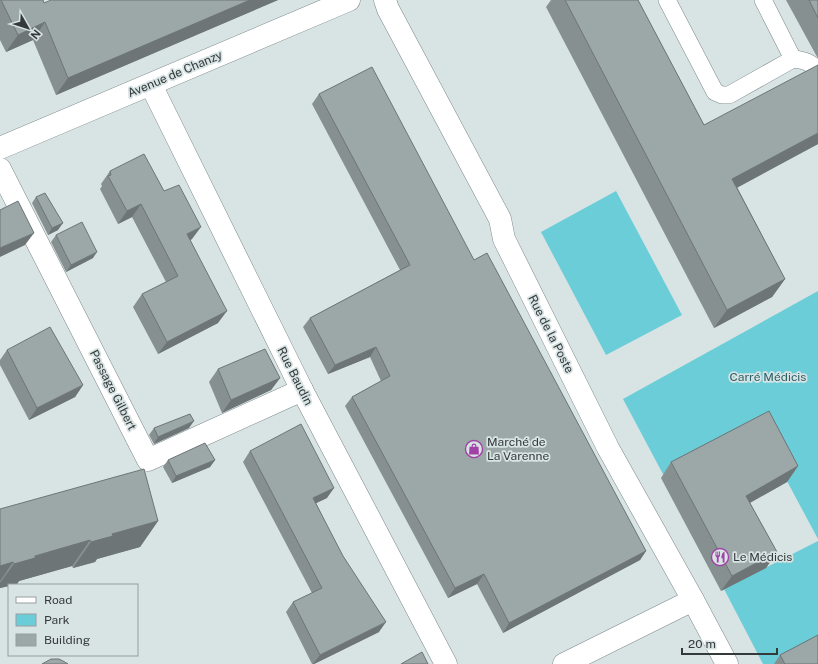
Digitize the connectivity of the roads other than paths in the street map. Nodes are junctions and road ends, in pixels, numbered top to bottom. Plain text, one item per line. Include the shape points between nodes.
1 (349, 0) edge
2 (385, 0) edge
3 (667, 0) edge
4 (763, 0) edge
5 (793, 59) junction
6 (818, 70) edge
7 (150, 85) junction
8 (0, 148) edge
9 (0, 169) edge
10 (302, 390) junction
11 (694, 600) junction
12 (446, 664) edge
13 (564, 664) edge
14 (727, 664) edge

1 - 7 street, Avenue de Chanzy
2 - 11 street, Rue de la Poste via 500,219 504,239 608,448
3 - 5 lane via 715,92 730,95
4 - 5 lane
5 - 6 lane via 804,60
7 - 8 street, Avenue de Chanzy
7 - 10 street, Rue Baudin
9 - 10 street, Passage Gilbert via 148,460
10 - 12 street, Rue Baudin
11 - 13 street
11 - 14 street, Rue de la Poste

